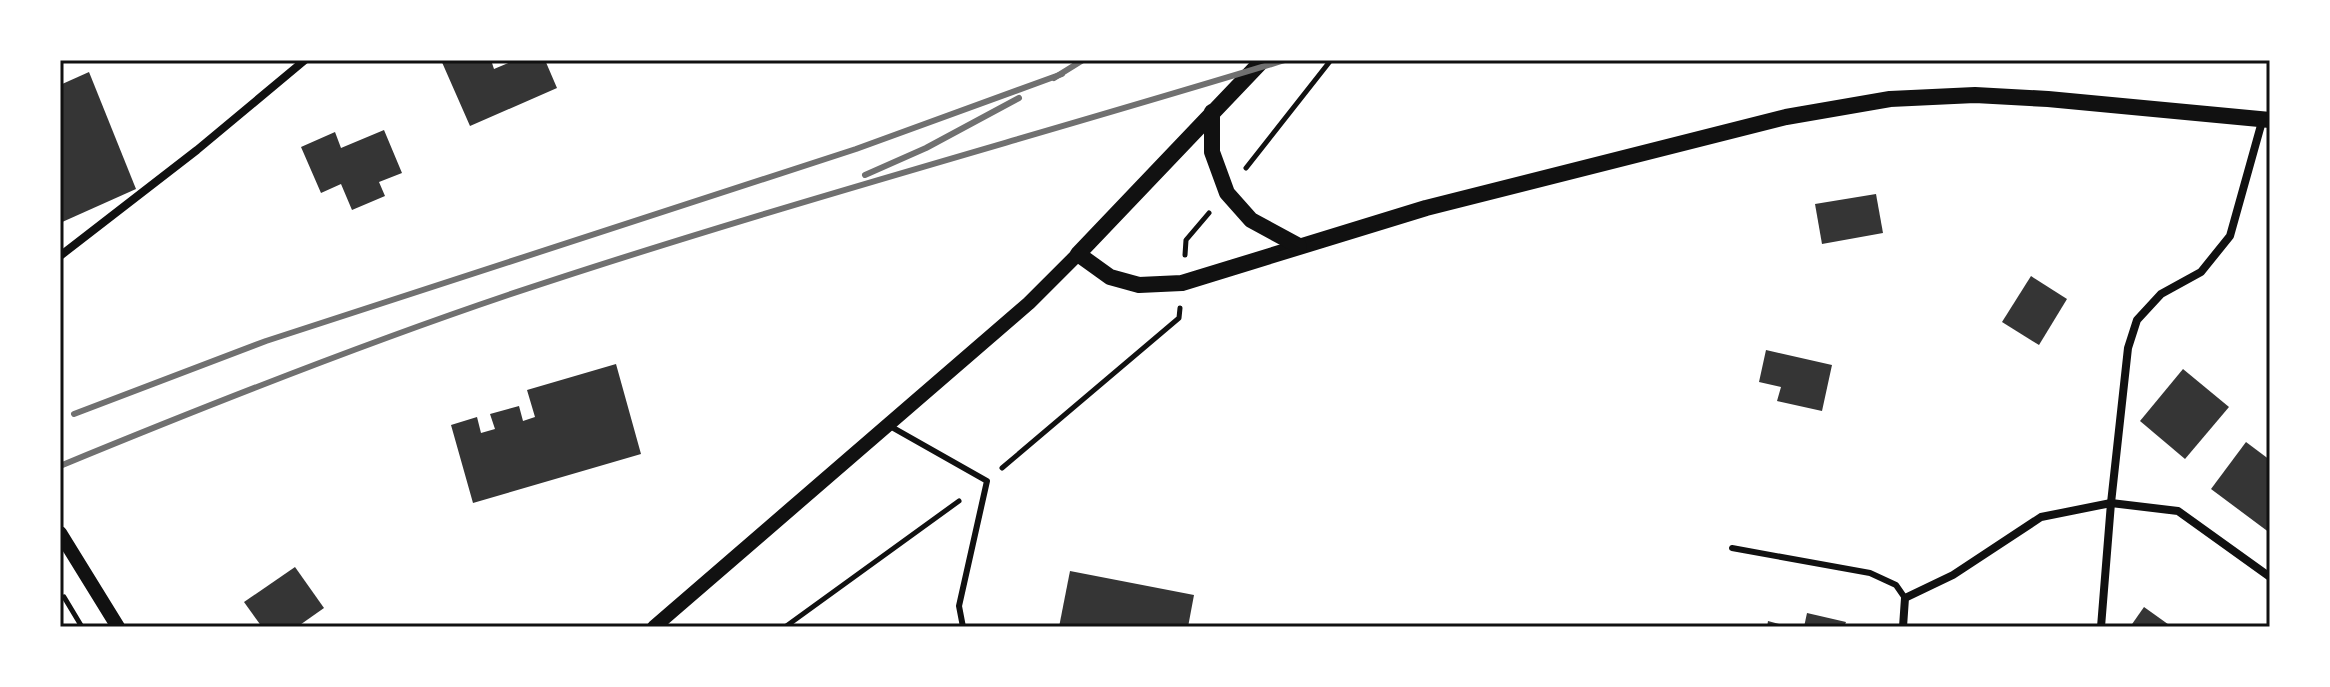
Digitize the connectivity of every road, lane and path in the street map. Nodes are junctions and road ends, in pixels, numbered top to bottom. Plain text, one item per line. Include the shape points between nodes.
1 (305, 60) edge
2 (1263, 60) edge
3 (1331, 60) edge
4 (1212, 112) junction
5 (2266, 119) edge
6 (1227, 193) junction
7 (1299, 246) junction
8 (1078, 254) junction
9 (60, 256) edge
10 (1182, 283) junction
11 (888, 425) junction
12 (987, 481) junction
13 (2111, 503) junction
14 (60, 533) edge
15 (1732, 548) dead end
16 (2270, 577) edge
17 (60, 590) edge
18 (1905, 598) junction
19 (82, 627) edge
20 (118, 627) edge
21 (654, 627) edge
22 (785, 627) edge
23 (963, 627) edge
24 (1903, 627) edge
25 (2101, 627) edge

1 - 9 street
2 - 4 main road
3 - 6 path
4 - 6 main road via 1212,152
4 - 8 main road
5 - 7 main road via 2018,97 1890,99 1756,124
5 - 13 street via 2230,236 2201,272 2161,294 2137,320 2128,348
6 - 7 main road via 1251,220
6 - 10 path via 1186,240
7 - 10 main road
8 - 10 main road via 1110,277 1139,285
8 - 11 street
10 - 12 path via 1179,318
11 - 12 lane
11 - 21 street
12 - 22 path
12 - 23 lane via 959,606
13 - 16 street via 2178,511
13 - 18 street via 2041,517 1953,575
13 - 25 street
14 - 20 street
15 - 18 lane via 1870,573 1896,585
17 - 19 path
18 - 24 street

